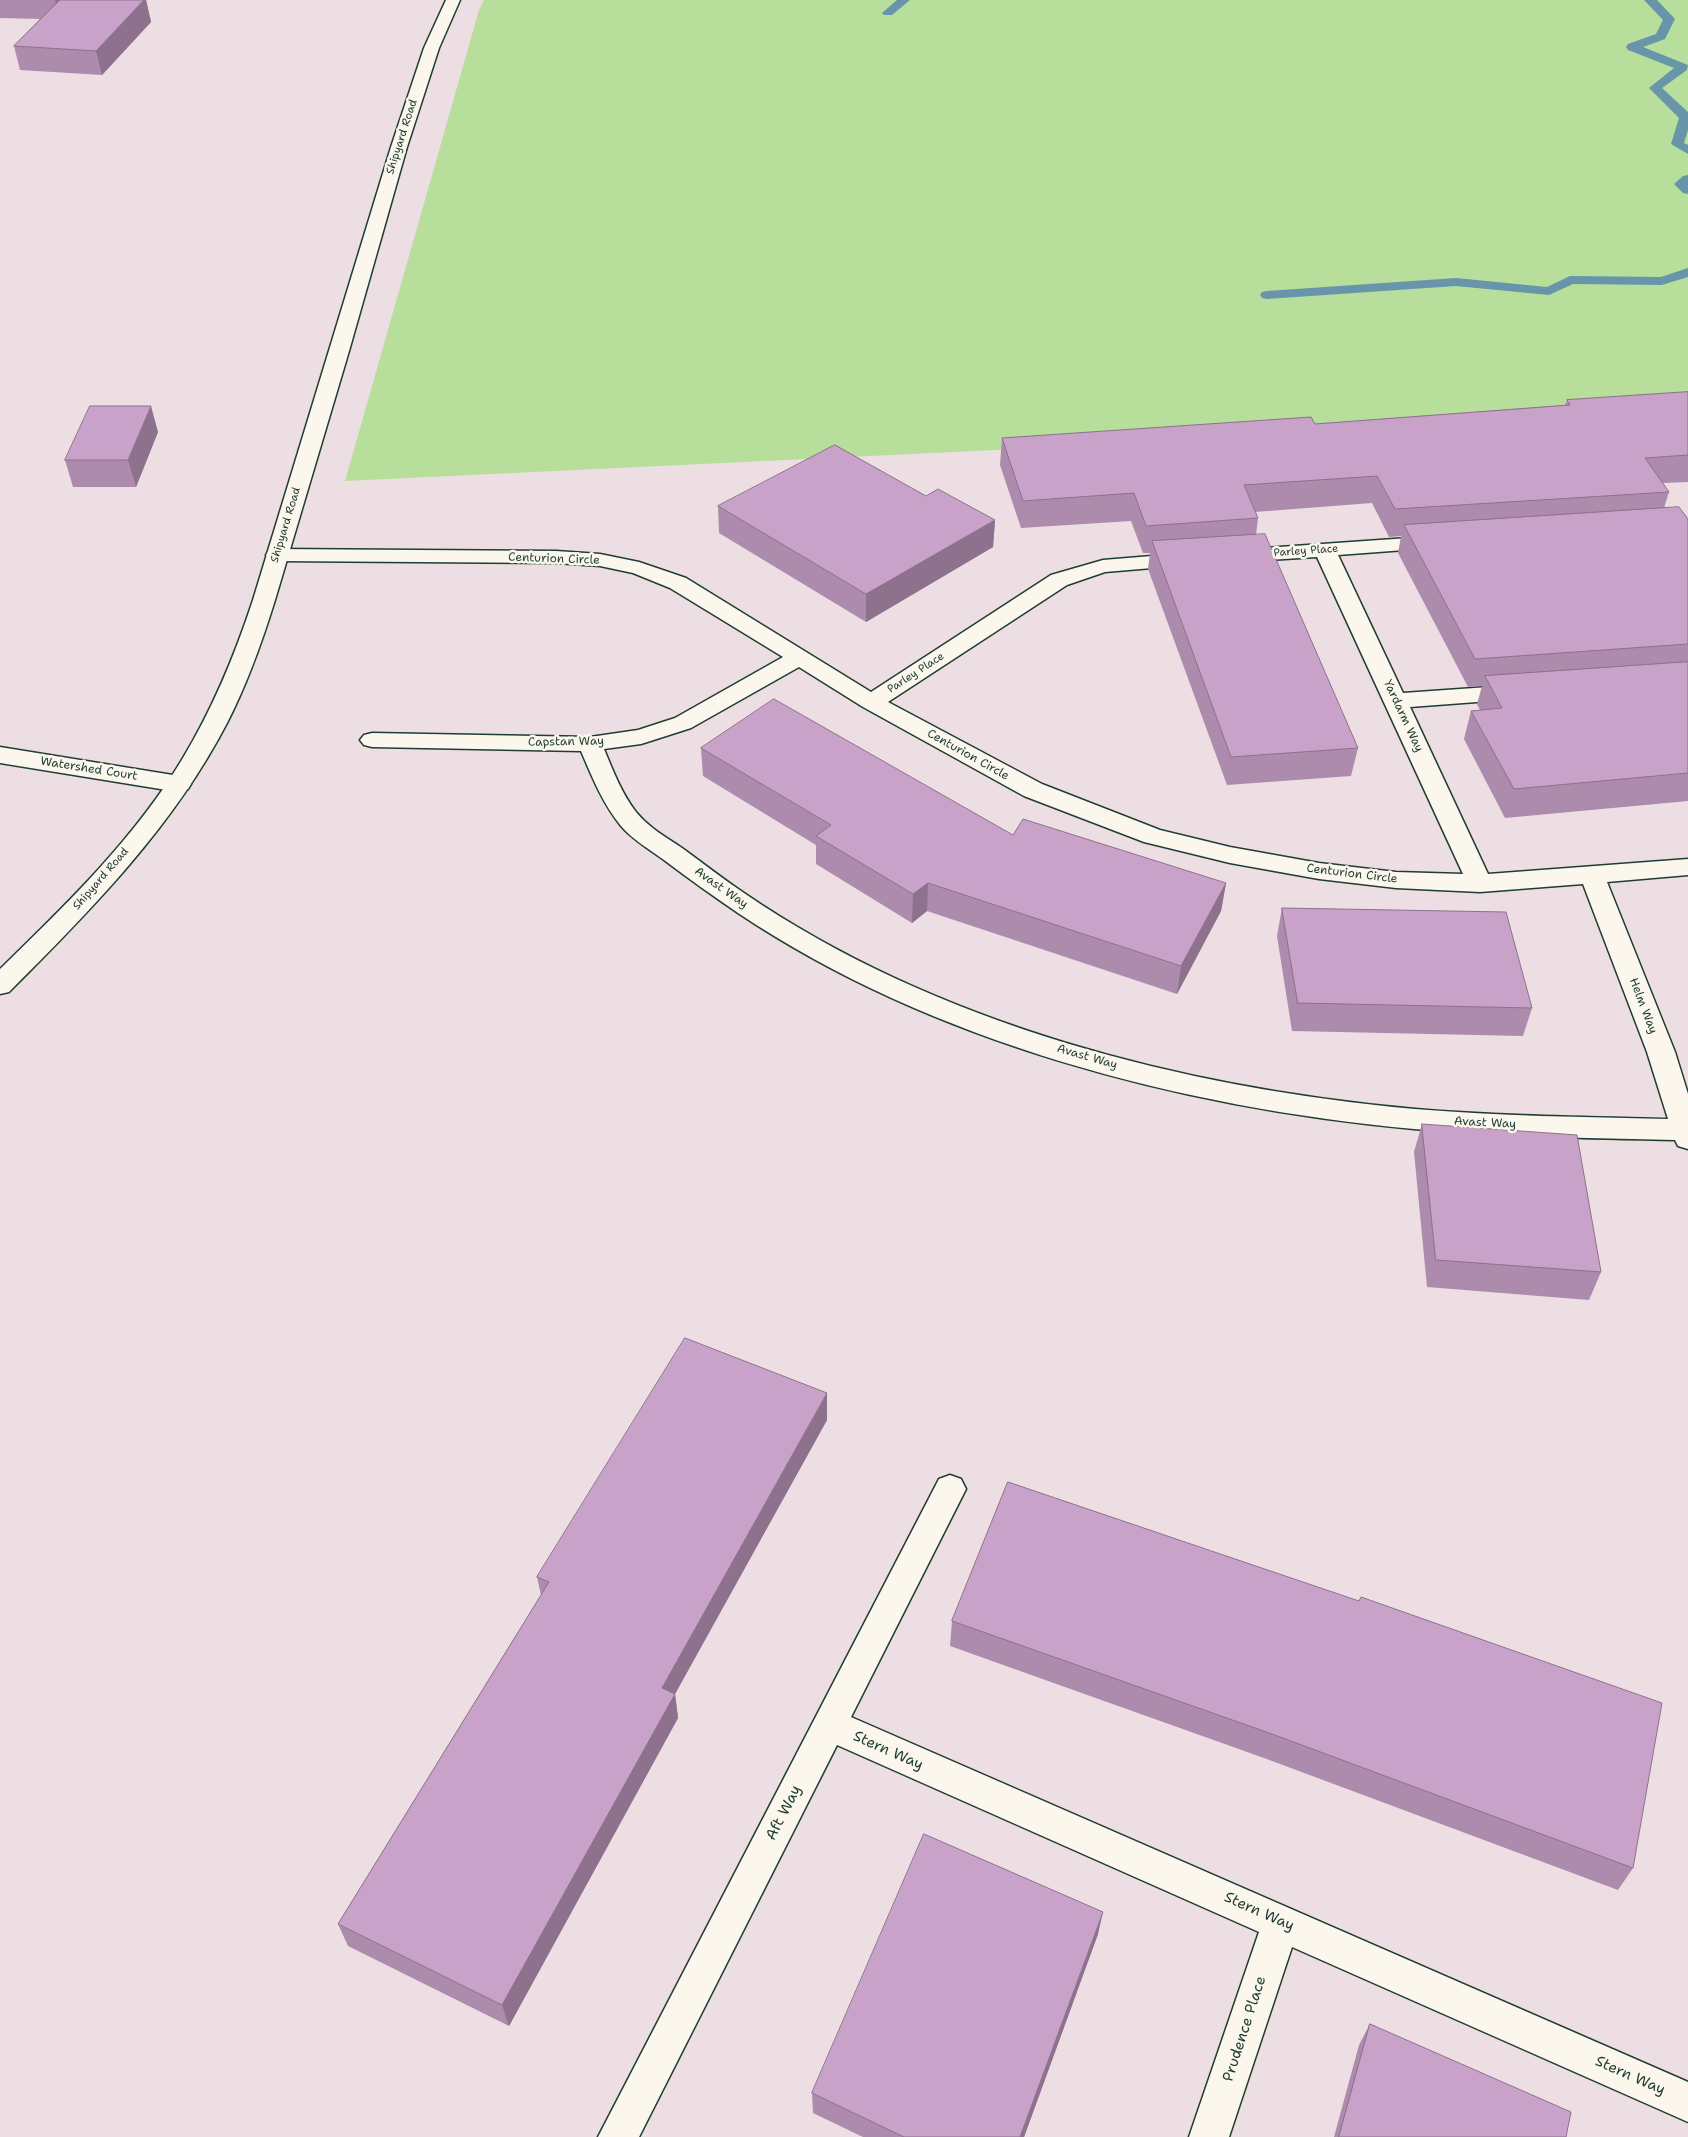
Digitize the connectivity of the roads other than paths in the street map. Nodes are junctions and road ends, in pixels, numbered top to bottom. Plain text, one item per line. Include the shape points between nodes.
1 (453, 0) edge
2 (1452, 541) edge
3 (1325, 550) junction
4 (277, 556) junction
5 (800, 657) junction
6 (1542, 690) edge
7 (1396, 701) junction
8 (871, 702) junction
9 (372, 740) dead end
10 (590, 744) junction
11 (0, 755) edge
12 (179, 784) junction
13 (1688, 868) edge
14 (1592, 875) junction
15 (1480, 883) junction
16 (0, 985) edge
17 (1687, 1134) edge
18 (950, 1489) dead end
19 (830, 1725) junction
20 (1280, 1922) junction
21 (1688, 2102) edge
22 (618, 2137) edge
23 (1209, 2137) edge

1 - 4 street, Shipyard Road via 436,33 390,171
2 - 3 street, Parley Place
3 - 7 street, Yardarm Way
3 - 8 street, Parley Place via 1103,566 1060,580
4 - 5 street, Centurion Circle via 600,560 640,568 678,584
4 - 12 street, Shipyard Road via 240,669 214,726
5 - 8 street, Centurion Circle
5 - 10 street, Capstan Way via 683,723 641,737
6 - 7 street
7 - 15 street, Yardarm Way
8 - 15 street, Centurion Circle via 1033,790 1153,836 1230,855 1319,870 1396,880
9 - 10 street, Capstan Way
10 - 17 street, Avast Way via 608,788 636,827 743,904 813,948 888,986 973,1021 1068,1052 1170,1079 1273,1101 1467,1123
11 - 12 street, Watershed Court
12 - 16 street, Shipyard Road via 123,855
13 - 14 street, Centurion Circle
14 - 15 street, Centurion Circle
14 - 17 street, Helm Way via 1661,1052
18 - 19 street, Aft Way
19 - 20 street, Stern Way
19 - 22 street, Aft Way
20 - 21 street, Stern Way
20 - 23 street, Prudence Place

